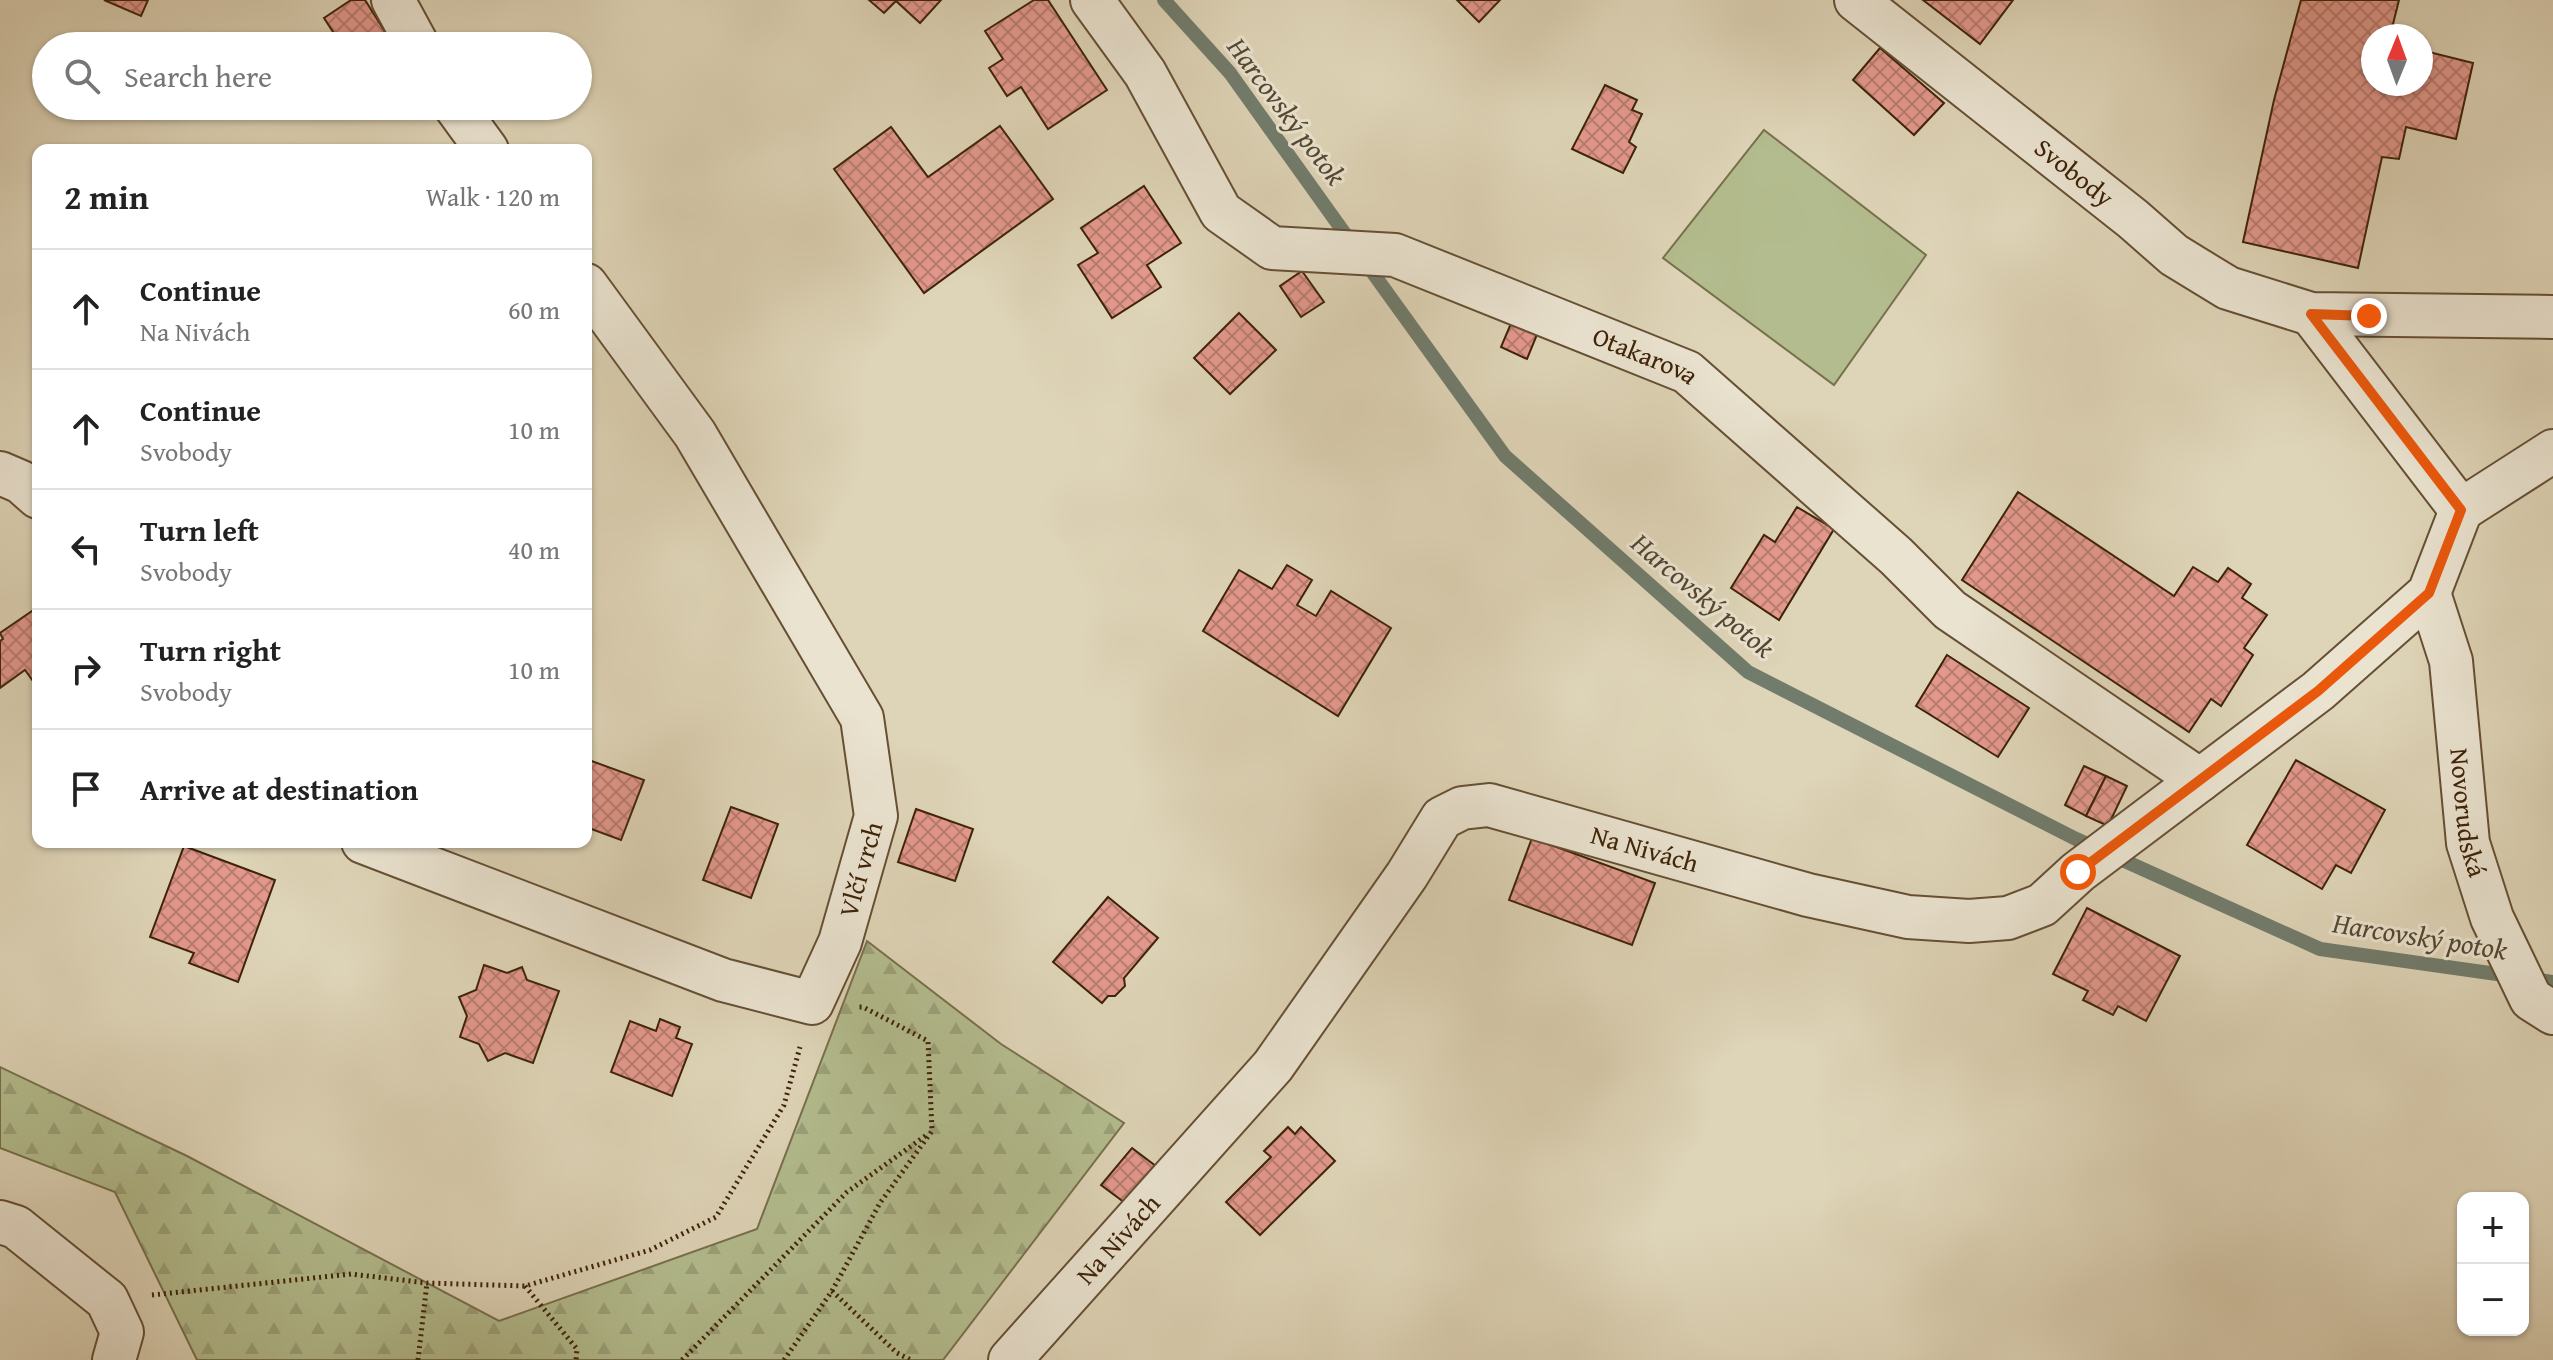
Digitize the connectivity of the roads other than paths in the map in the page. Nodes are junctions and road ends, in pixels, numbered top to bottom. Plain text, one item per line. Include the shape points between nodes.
1 (393, 0) edge
2 (1092, 0) edge
3 (1856, 0) edge
4 (410, 32) edge
5 (465, 120) edge
6 (483, 144) edge
7 (592, 293) edge
8 (2311, 314) junction
9 (2553, 317) edge
10 (2553, 451) edge
11 (0, 473) edge
12 (32, 492) edge
13 (2461, 510) junction
14 (2429, 593) junction
15 (2200, 780) junction
16 (379, 848) edge
17 (2542, 1006) edge
18 (0, 1222) edge
19 (114, 1360) edge
20 (1010, 1360) edge

1 - 4 street
2 - 15 street, Otakarova via 1145,73 1221,212 1272,248 1395,255 1687,372 1950,610
3 - 8 street, Svobody via 2174,255 2228,288
5 - 6 street
7 - 16 street, Vlčí vrch via 695,434 862,718 876,816 840,942 812,1003 723,980
8 - 9 street, Svobody
8 - 13 street
10 - 13 street
11 - 12 street
13 - 14 street
14 - 15 street, Na Nivách via 2318,691
14 - 17 street, Novorudská via 2451,661 2468,843 2492,918
15 - 20 street, Na Nivách via 2042,905 2008,918 1969,921 1908,917 1808,895 1489,805 1462,808 1442,818 1273,1066
18 - 19 street via 16,1227 107,1300 122,1332

